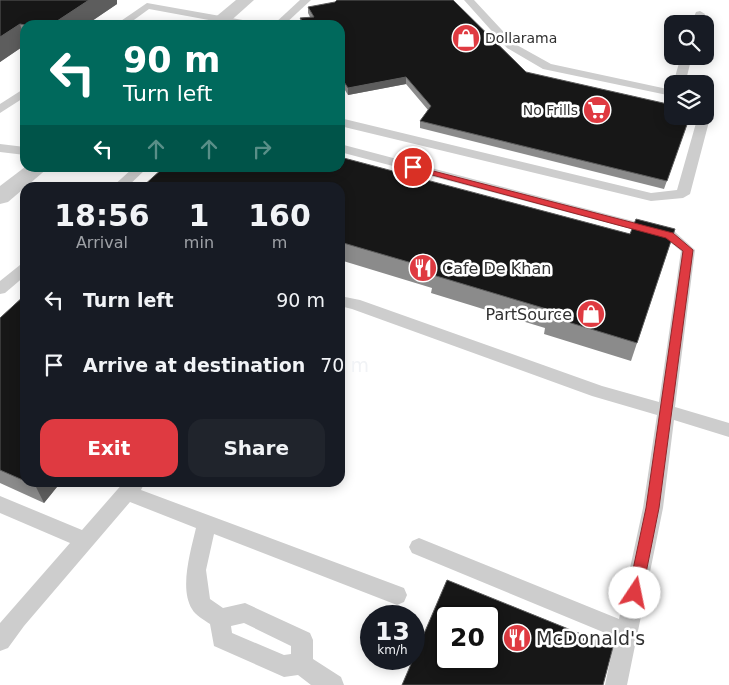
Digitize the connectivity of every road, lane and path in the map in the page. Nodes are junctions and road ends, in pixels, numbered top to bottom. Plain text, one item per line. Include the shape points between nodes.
1 (132, 0) edge
2 (246, 0) edge
3 (306, 0) edge
4 (468, 0) edge
5 (148, 6) junction
6 (127, 20) edge
7 (209, 20) edge
8 (221, 20) edge
9 (284, 20) edge
10 (664, 91) edge
11 (20, 95) edge
12 (0, 109) edge
13 (345, 123) edge
14 (702, 125) edge
15 (0, 148) edge
16 (345, 149) edge
17 (20, 150) edge
18 (32, 172) edge
19 (135, 172) edge
20 (124, 182) edge
21 (0, 197) edge
22 (20, 272) edge
23 (0, 289) edge
24 (345, 302) edge
25 (666, 410) junction
26 (729, 430) edge
27 (132, 488) edge
28 (0, 504) edge
29 (207, 524) junction
30 (86, 541) junction
31 (419, 547) dead end
32 (397, 595) dead end
33 (220, 619) junction
34 (627, 632) junction
35 (0, 641) edge
36 (302, 664) junction
37 (333, 685) edge
38 (616, 685) edge

1 - 5 lane
2 - 8 street
3 - 9 lane
4 - 10 lane via 511,46 547,67
5 - 6 lane
5 - 7 lane
11 - 12 lane
13 - 14 lane via 651,197 682,194
15 - 17 lane
16 - 25 lane via 670,235 688,250
18 - 21 street
19 - 20 lane
22 - 23 lane
24 - 25 lane via 598,391
25 - 26 lane
25 - 34 lane via 653,508
27 - 29 lane
27 - 30 lane
28 - 30 lane
29 - 32 lane
29 - 33 lane via 196,570 200,604
30 - 35 lane
31 - 34 lane
33 - 36 lane via 222,639 284,666
33 - 36 lane via 245,614 302,640
34 - 38 lane
36 - 37 lane

